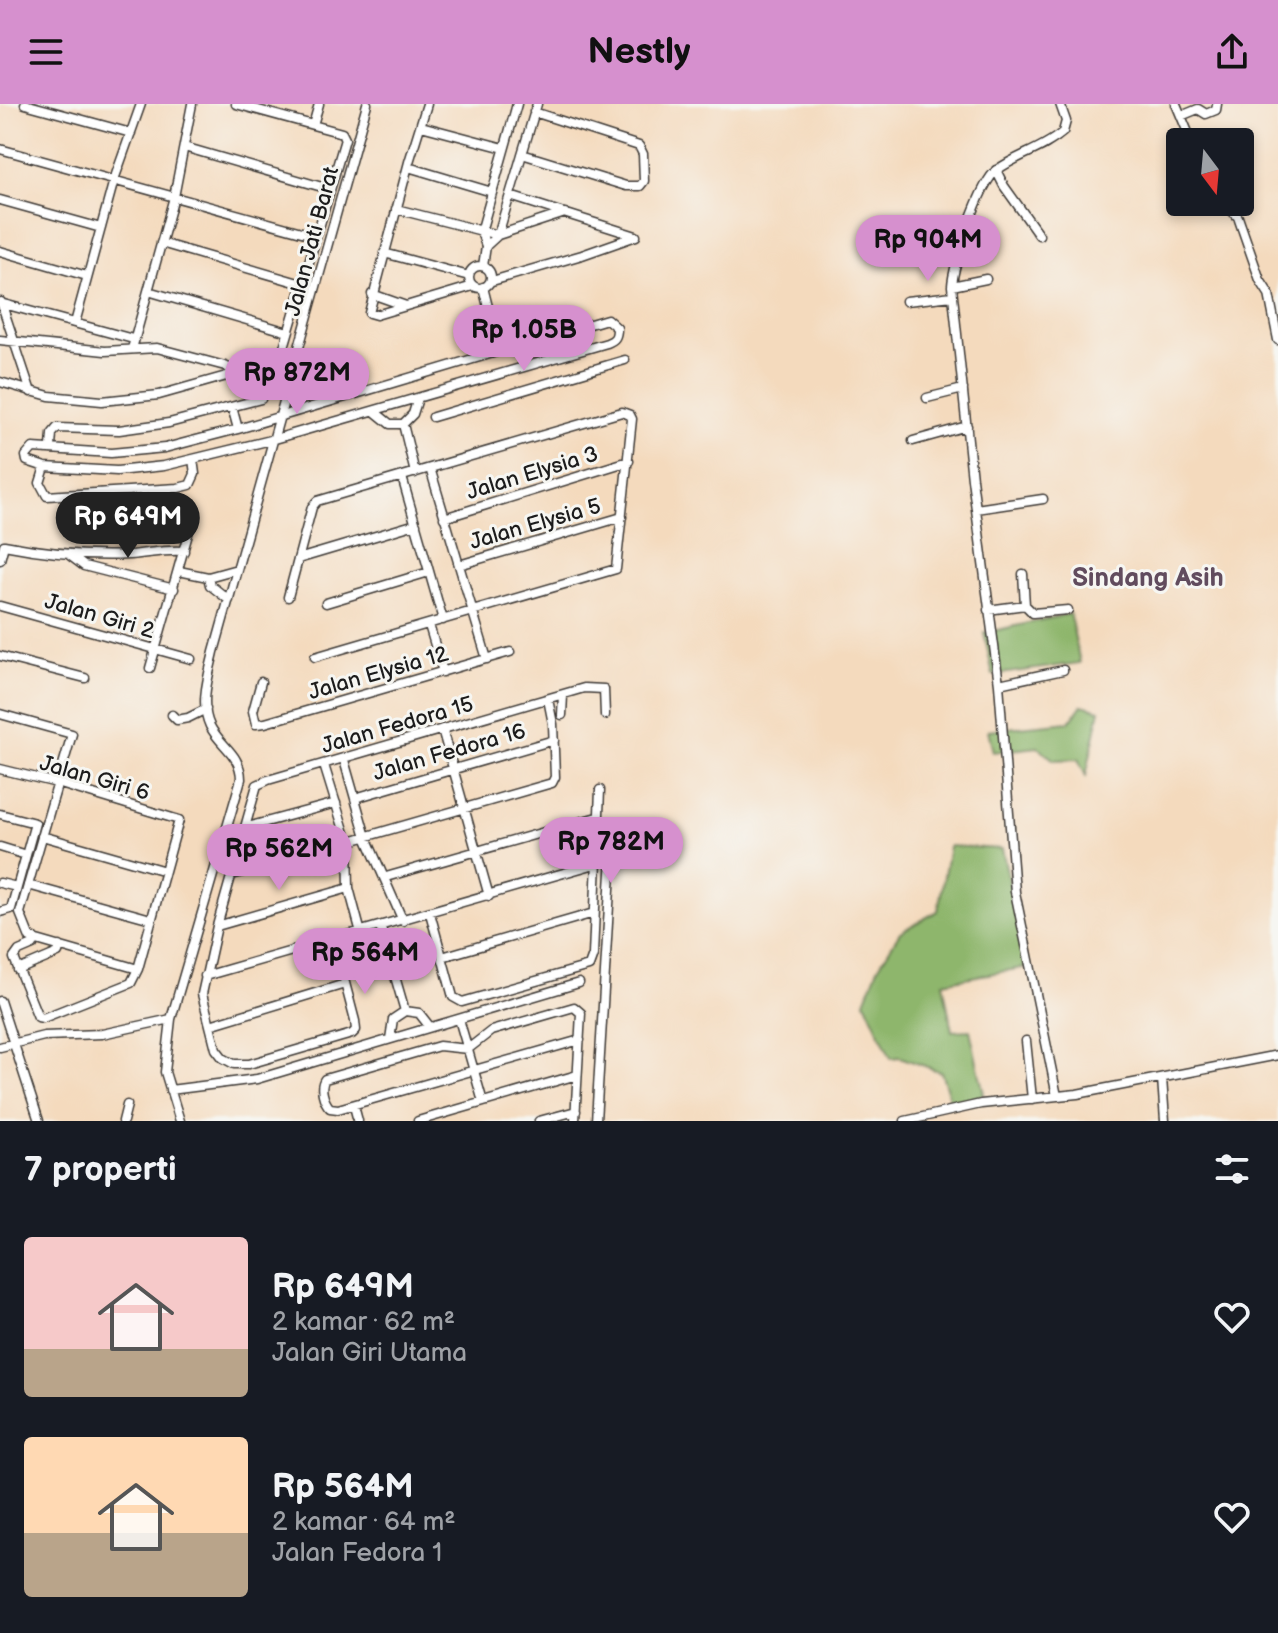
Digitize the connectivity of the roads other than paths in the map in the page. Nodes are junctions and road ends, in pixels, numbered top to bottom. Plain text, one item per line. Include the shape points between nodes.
1 (25, 104) edge
2 (141, 104) edge
3 (192, 104) edge
4 (236, 104) edge
5 (319, 104) edge
6 (367, 104) edge
7 (427, 104) edge
8 (516, 104) edge
9 (1176, 104) edge
10 (1217, 104) edge
11 (1063, 105) edge
12 (536, 108) edge
13 (1181, 116) junction
14 (313, 125) junction
15 (421, 126) junction
16 (1186, 128) edge
17 (131, 133) junction
18 (184, 147) junction
19 (504, 148) junction
20 (0, 149) edge
21 (522, 154) junction
22 (408, 167) junction
23 (996, 170) junction
24 (114, 180) junction
25 (329, 189) junction
26 (492, 192) junction
27 (510, 196) junction
28 (174, 197) junction
29 (0, 200) edge
30 (396, 209) junction
31 (565, 213) junction
32 (1237, 216) edge
33 (101, 228) junction
34 (481, 232) junction
35 (498, 235) junction
36 (1039, 235) dead end
37 (316, 236) junction
38 (161, 243) junction
39 (486, 246) junction
40 (959, 248) junction
41 (0, 251) edge
42 (931, 252) dead end
43 (384, 253) junction
44 (483, 266) junction
45 (87, 276) junction
46 (469, 276) junction
47 (986, 279) dead end
48 (492, 281) junction
49 (302, 284) junction
50 (478, 286) junction
51 (952, 286) junction
52 (148, 291) junction
53 (372, 294) junction
54 (953, 296) junction
55 (906, 301) dead end
56 (0, 302) edge
57 (407, 306) junction
58 (75, 323) junction
59 (494, 331) junction
60 (288, 332) junction
61 (0, 340) edge
62 (1278, 340) edge
63 (15, 342) junction
64 (133, 344) junction
65 (515, 346) junction
66 (577, 352) junction
67 (484, 355) junction
68 (625, 360) dead end
69 (581, 372) junction
70 (237, 373) junction
71 (0, 382) edge
72 (456, 387) junction
73 (963, 389) junction
74 (31, 392) junction
75 (418, 398) junction
76 (927, 398) dead end
77 (261, 399) dead end
78 (232, 407) junction
79 (462, 408) junction
80 (374, 411) junction
81 (281, 414) junction
82 (433, 417) dead end
83 (403, 424) junction
84 (967, 426) junction
85 (238, 429) junction
86 (275, 439) junction
87 (913, 441) dead end
88 (51, 447) junction
89 (193, 459) junction
90 (629, 461) junction
91 (45, 467) junction
92 (430, 468) junction
93 (415, 473) junction
94 (402, 477) junction
95 (1043, 499) dead end
96 (976, 509) junction
97 (194, 513) dead end
98 (622, 517) junction
99 (444, 518) junction
100 (416, 524) junction
101 (2, 544) edge
102 (184, 551) junction
103 (68, 554) junction
104 (298, 559) junction
105 (0, 560) edge
106 (459, 565) junction
107 (237, 569) junction
108 (179, 571) junction
109 (429, 572) junction
110 (1023, 574) dead end
111 (208, 577) junction
112 (174, 589) junction
113 (288, 597) dead end
114 (229, 600) junction
115 (326, 603) dead end
116 (1025, 605) junction
117 (0, 606) edge
118 (988, 610) junction
119 (1068, 610) dead end
120 (472, 611) junction
121 (443, 620) junction
122 (429, 625) junction
123 (155, 649) junction
124 (510, 652) dead end
125 (0, 656) edge
126 (315, 657) dead end
127 (191, 659) dead end
128 (487, 659) junction
129 (150, 668) dead end
130 (1063, 670) dead end
131 (443, 672) junction
132 (85, 678) dead end
133 (261, 682) dead end
134 (999, 684) junction
135 (563, 695) junction
136 (548, 699) junction
137 (206, 709) junction
138 (0, 714) edge
139 (172, 715) dead end
140 (562, 715) dead end
141 (605, 715) dead end
142 (442, 729) junction
143 (554, 740) junction
144 (344, 760) junction
145 (324, 765) junction
146 (0, 769) edge
147 (453, 770) junction
148 (57, 783) junction
149 (600, 790) dead end
150 (355, 798) junction
151 (336, 803) junction
152 (464, 810) junction
153 (0, 814) edge
154 (597, 817) junction
155 (614, 823) dead end
156 (244, 828) junction
157 (42, 836) junction
158 (366, 837) junction
159 (348, 843) junction
160 (0, 847) edge
161 (476, 851) junction
162 (26, 855) junction
163 (595, 864) junction
164 (165, 871) junction
165 (232, 875) junction
166 (386, 877) junction
167 (0, 883) edge
168 (28, 885) junction
169 (17, 887) junction
170 (349, 888) junction
171 (489, 896) junction
172 (0, 912) edge
173 (430, 913) junction
174 (594, 913) junction
175 (151, 919) junction
176 (403, 921) junction
177 (217, 926) junction
178 (381, 928) junction
179 (361, 933) junction
180 (32, 938) junction
181 (334, 941) junction
182 (60, 946) junction
183 (442, 957) junction
184 (138, 969) junction
185 (18, 970) junction
186 (205, 976) junction
187 (579, 983) dead end
188 (345, 984) junction
189 (0, 1001) edge
190 (405, 1011) junction
191 (171, 1019) junction
192 (459, 1019) junction
193 (210, 1025) junction
194 (430, 1027) junction
195 (390, 1039) junction
196 (580, 1040) junction
197 (1026, 1041) dead end
198 (13, 1043) junction
199 (0, 1047) edge
200 (468, 1049) junction
201 (1278, 1055) edge
202 (474, 1071) junction
203 (577, 1075) junction
204 (1162, 1078) junction
205 (170, 1090) junction
206 (1057, 1096) junction
207 (1032, 1099) junction
208 (483, 1102) junction
209 (127, 1105) dead end
210 (354, 1106) junction
211 (576, 1111) junction
212 (930, 1119) edge
213 (39, 1121) edge
214 (123, 1121) edge
215 (180, 1121) edge
216 (358, 1121) edge
217 (418, 1121) edge
218 (539, 1121) edge
219 (575, 1121) edge
220 (596, 1121) edge
221 (905, 1121) edge
222 (1165, 1121) edge

1 - 17 street
2 - 17 street
3 - 18 street
4 - 14 street
5 - 14 street
6 - 81 street, Jalan Jati Barat
7 - 15 street
8 - 19 street
9 - 13 street
10 - 13 street via 1211,114 1198,109
11 - 23 street via 1065,128 1059,136
12 - 21 street
12 - 21 street via 639,146 644,181 626,186
13 - 16 street
14 - 25 street via 342,133 345,139
15 - 19 street
15 - 22 street
17 - 24 street
18 - 25 street
18 - 28 street
19 - 26 street
20 - 24 street
21 - 27 street
22 - 26 street
22 - 30 street
23 - 36 street
23 - 40 street
24 - 28 street
24 - 33 street
25 - 37 street
26 - 34 street
27 - 31 street
27 - 35 street
28 - 37 street
28 - 38 street
29 - 33 street
30 - 34 street
30 - 43 street
31 - 35 street
31 - 48 street via 636,236
32 - 62 street via 1269,294
33 - 45 street
34 - 35 street
34 - 39 street
35 - 39 street
37 - 49 street
38 - 49 street
38 - 52 street
39 - 44 street
40 - 42 street
40 - 51 street
41 - 45 street
43 - 46 street
43 - 53 street
44 - 46 street via 476,266
44 - 48 street
45 - 58 street
46 - 50 street
47 - 51 street
48 - 50 street
49 - 60 street
50 - 57 street
50 - 59 street
51 - 54 street
52 - 60 street
52 - 64 street
53 - 57 street
53 - 57 street via 372,316
54 - 55 street
54 - 73 street
56 - 58 street
56 - 63 street
58 - 64 street
59 - 65 street
59 - 67 street
60 - 70 street via 280,361
61 - 63 street
63 - 64 street via 105,351
63 - 74 street
64 - 70 street
65 - 66 street via 612,321 617,328 614,340
65 - 67 street
66 - 69 street
66 - 72 street
67 - 81 street
68 - 69 street
69 - 79 street
70 - 74 street via 159,395 102,401
71 - 74 street
72 - 75 street
72 - 79 street
73 - 76 street
73 - 84 street
75 - 80 street
75 - 83 street
77 - 78 street
78 - 85 street
78 - 88 street via 119,430 57,428
79 - 82 street
80 - 83 street via 390,424
80 - 86 street
81 - 85 street
81 - 86 street, Jalan Jati Barat
83 - 93 street
84 - 87 street
84 - 96 street
85 - 88 street via 165,448 111,453
86 - 89 street
86 - 107 street, Jalan Jati Barat
88 - 91 street via 33,448 26,456
89 - 91 street via 117,471
89 - 91 street via 190,485 47,496 40,483
90 - 92 street via 632,419 622,412
90 - 98 street
90 - 99 street, Jalan Elysia 3
92 - 93 street
92 - 99 street
93 - 94 street
94 - 100 street
94 - 104 street via 317,501
95 - 96 street
96 - 118 street
97 - 102 street
98 - 106 street, Jalan Elysia 5
98 - 120 street via 616,569
99 - 106 street
100 - 104 street
100 - 109 street
101 - 103 street
101 - 105 street
102 - 103 street
102 - 108 street
103 - 112 street via 84,566
104 - 113 street
106 - 120 street
107 - 111 street
107 - 114 street, Jalan Jati Barat
108 - 111 street
108 - 112 street
109 - 115 street
109 - 121 street
110 - 116 street
111 - 114 street
112 - 123 street
114 - 137 street, Jalan Jati Barat
116 - 118 street
116 - 119 street via 1033,613
117 - 123 street, Jalan Giri 2
118 - 134 street
120 - 121 street
120 - 128 street
121 - 122 street
122 - 126 street
122 - 131 street
123 - 127 street, Jalan Giri 2
123 - 129 street
124 - 128 street, Jalan Elysia 12
125 - 132 street
128 - 131 street, Jalan Elysia 12
130 - 134 street
131 - 133 street, Jalan Elysia 12 via 256,724 253,711
134 - 206 street via 1015,892
135 - 136 street, Jalan Fedora 15
135 - 140 street
135 - 141 street, Jalan Fedora 15 via 604,689
136 - 142 street, Jalan Fedora 15
136 - 143 street
137 - 139 street via 182,720
137 - 191 street, Jalan Jati Barat via 212,731 231,750 241,779
138 - 148 street via 72,734
142 - 144 street, Jalan Fedora 15
142 - 147 street
143 - 147 street, Jalan Fedora 16
143 - 152 street via 555,781
144 - 145 street, Jalan Fedora 15
144 - 150 street
145 - 151 street
145 - 156 street, Jalan Fedora 15 via 257,785
146 - 148 street, Jalan Giri 6
147 - 150 street, Jalan Fedora 16
147 - 152 street
148 - 157 street
148 - 164 street, Jalan Giri 6 via 179,820
149 - 154 street
150 - 158 street
151 - 156 street
151 - 159 street
152 - 158 street
152 - 161 street
153 - 162 street via 35,823
154 - 161 street
154 - 163 street
155 - 220 street
156 - 165 street
157 - 164 street
157 - 168 street
158 - 159 street
158 - 166 street
159 - 165 street
159 - 170 street
160 - 162 street
161 - 166 street
161 - 171 street
162 - 169 street
163 - 171 street
163 - 174 street
164 - 175 street
165 - 177 street
166 - 176 street
167 - 169 street
168 - 175 street
168 - 180 street via 20,913
169 - 172 street via 11,909
170 - 177 street
170 - 179 street
171 - 173 street
173 - 176 street
173 - 183 street
174 - 183 street
174 - 183 street via 589,966 462,1002 453,997
175 - 184 street
176 - 178 street
177 - 186 street
178 - 179 street
178 - 190 street
179 - 181 street
180 - 182 street
180 - 185 street via 33,945 14,954
181 - 186 street
181 - 188 street
182 - 184 street
182 - 185 street via 58,953
184 - 185 street via 131,983 43,1018
186 - 193 street via 202,994
187 - 192 street
188 - 193 street
188 - 193 street via 355,1021 352,1034 234,1064 216,1049
189 - 198 street
190 - 194 street via 419,1013
190 - 195 street via 393,1019
191 - 198 street via 102,1034
191 - 205 street, Jalan Jati Barat via 165,1060
192 - 194 street
192 - 200 street
194 - 195 street
195 - 205 street via 257,1079
196 - 200 street via 581,1013 574,1007 491,1031
196 - 202 street
196 - 203 street
197 - 207 street
198 - 199 street
198 - 213 street
200 - 202 street
200 - 210 street via 439,1046 325,1079 322,1087 330,1108
201 - 204 street
202 - 208 street
202 - 210 street
203 - 208 street
203 - 211 street
204 - 206 street
204 - 222 street
205 - 215 street, Jalan Jati Barat
206 - 207 street
207 - 212 street via 981,1104
208 - 217 street
209 - 214 street
210 - 216 street
211 - 218 street
211 - 219 street
212 - 221 street

